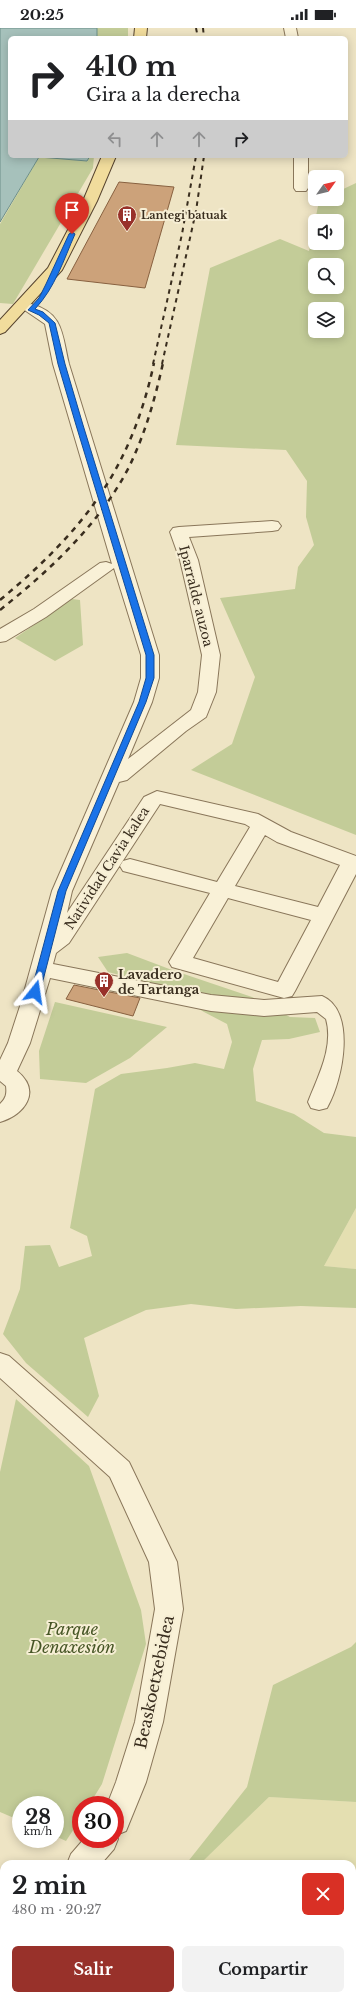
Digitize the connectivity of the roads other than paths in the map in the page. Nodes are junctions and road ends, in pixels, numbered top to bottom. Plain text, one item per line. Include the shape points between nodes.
1 (108, 158) edge
2 (301, 158) edge
3 (301, 188) dead end
4 (55, 270) junction
5 (31, 310) junction
6 (0, 329) edge
7 (0, 335) edge
8 (272, 526) dead end
9 (106, 568) dead end
10 (0, 637) edge
11 (111, 776) junction
12 (262, 824) junction
13 (130, 866) dead end
14 (224, 889) junction
15 (324, 916) junction
16 (44, 960) junction
17 (3, 1072) edge
18 (319, 1102) dead end
19 (0, 1114) edge
20 (0, 1363) edge
21 (124, 1799) edge
22 (95, 1848) edge
23 (85, 1860) edge

1 - 4 main road via 90,201
2 - 3 street
4 - 5 main road via 42,298
4 - 6 main road
5 - 7 main road
5 - 11 street via 41,313 52,323 64,372 150,655 150,678
8 - 11 street, Iparralde auzoa via 179,532 189,560 211,655 207,692 199,713 178,727 120,776
9 - 10 street
11 - 16 street via 62,891
12 - 14 street
12 - 15 street, Natividad Cavia kalea via 284,837 352,862
12 - 16 street, Natividad Cavia kalea via 251,819 157,797 151,801
13 - 14 street
14 - 15 street
14 - 15 street via 180,962 284,991
16 - 17 street via 19,1043
16 - 18 street via 211,1003 264,1008 322,1004 335,1016 340,1032 333,1066
17 - 19 street via 13,1078 18,1085 19,1093 12,1107
20 - 21 street, Beaskoetxebidea via 120,1470 163,1562 169,1609 150,1715
22 - 23 street

